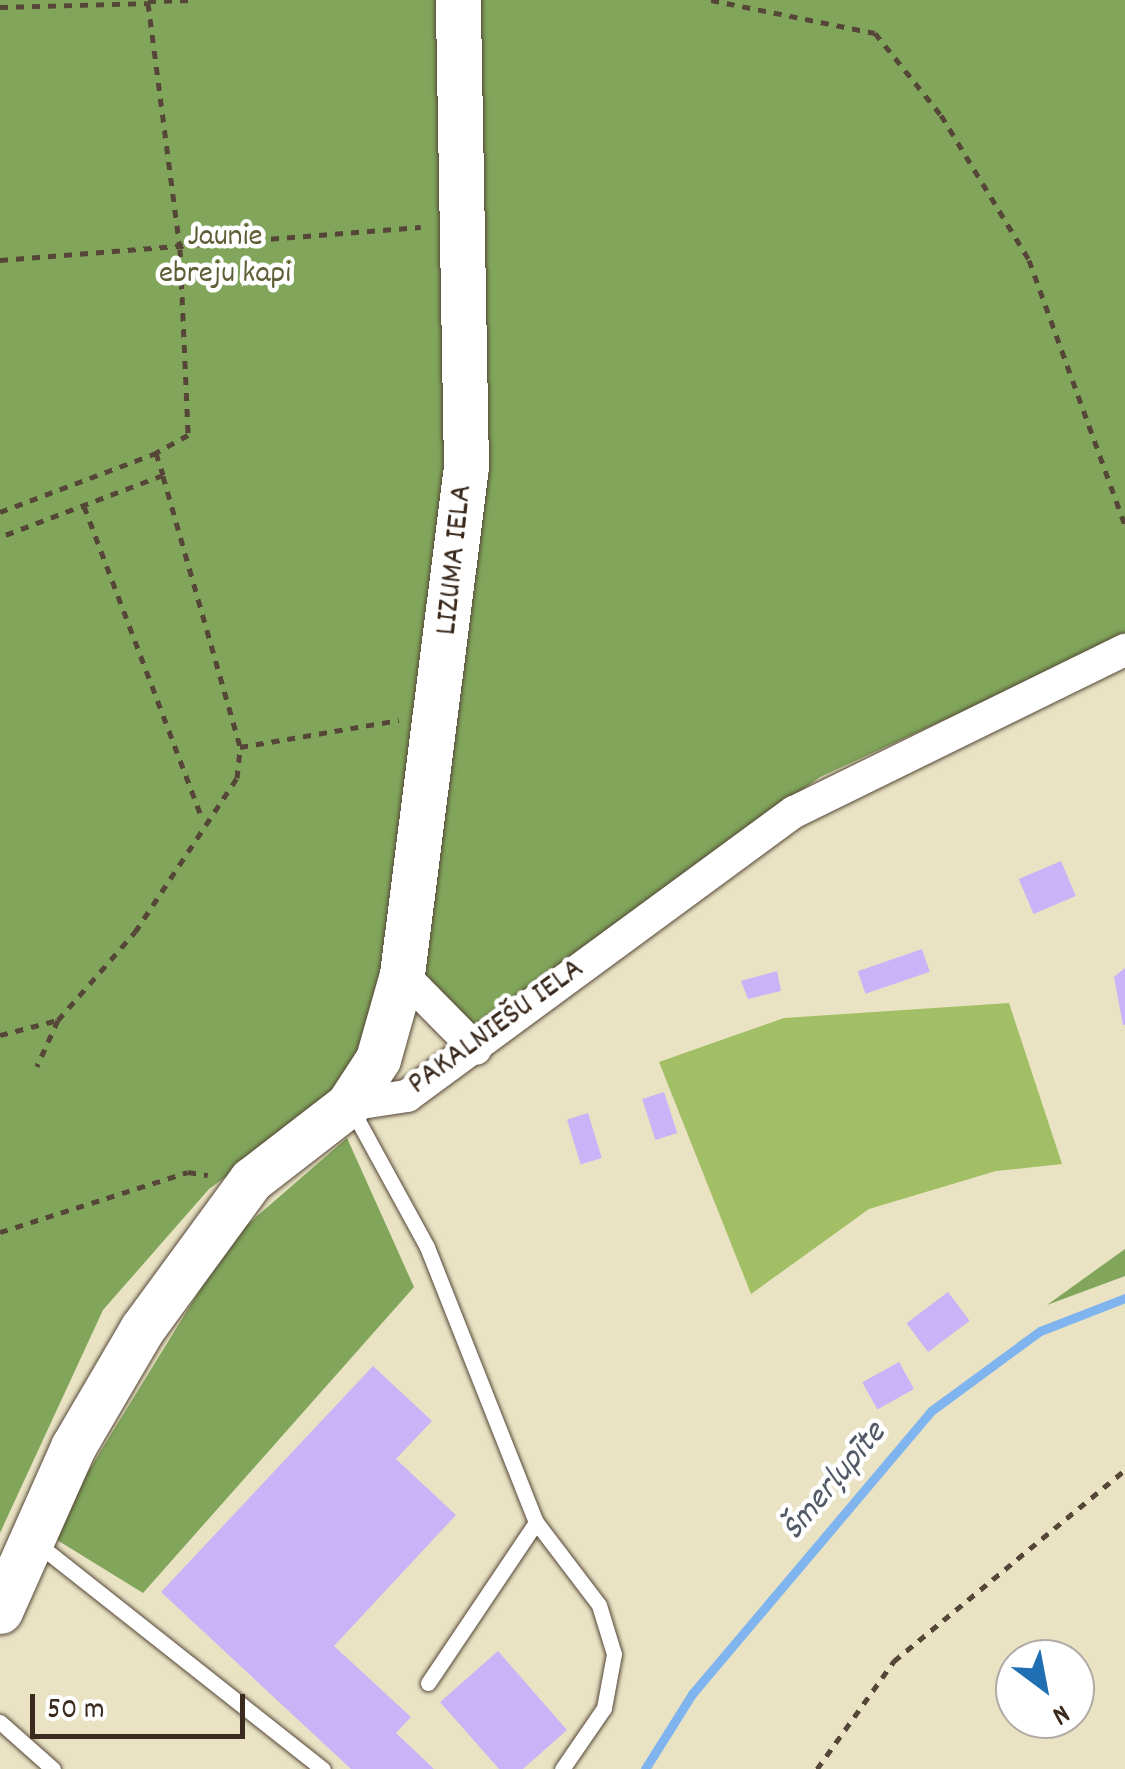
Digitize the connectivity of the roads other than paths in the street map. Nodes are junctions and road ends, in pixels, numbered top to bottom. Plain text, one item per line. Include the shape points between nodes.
1 (458, 0) edge
2 (1125, 650) edge
3 (402, 974) junction
4 (476, 1049) junction
5 (348, 1104) junction
6 (536, 1522) junction
7 (31, 1539) junction
8 (0, 1611) edge
9 (428, 1683) dead end
10 (0, 1722) edge
11 (54, 1769) edge
12 (323, 1769) edge
13 (562, 1769) edge

1 - 3 street, LIZUMA IELA via 470,346 437,722
2 - 4 street, PAKALNIEŠU IELA via 794,812
3 - 4 street
3 - 5 street, LIZUMA IELA via 378,1059
4 - 5 street, PAKALNIEŠU IELA via 407,1096
5 - 6 lane via 381,1148 427,1248
5 - 7 street via 251,1180 142,1329
6 - 9 lane
6 - 13 lane via 600,1605 614,1654 604,1708
7 - 8 street
7 - 12 lane
10 - 11 lane

